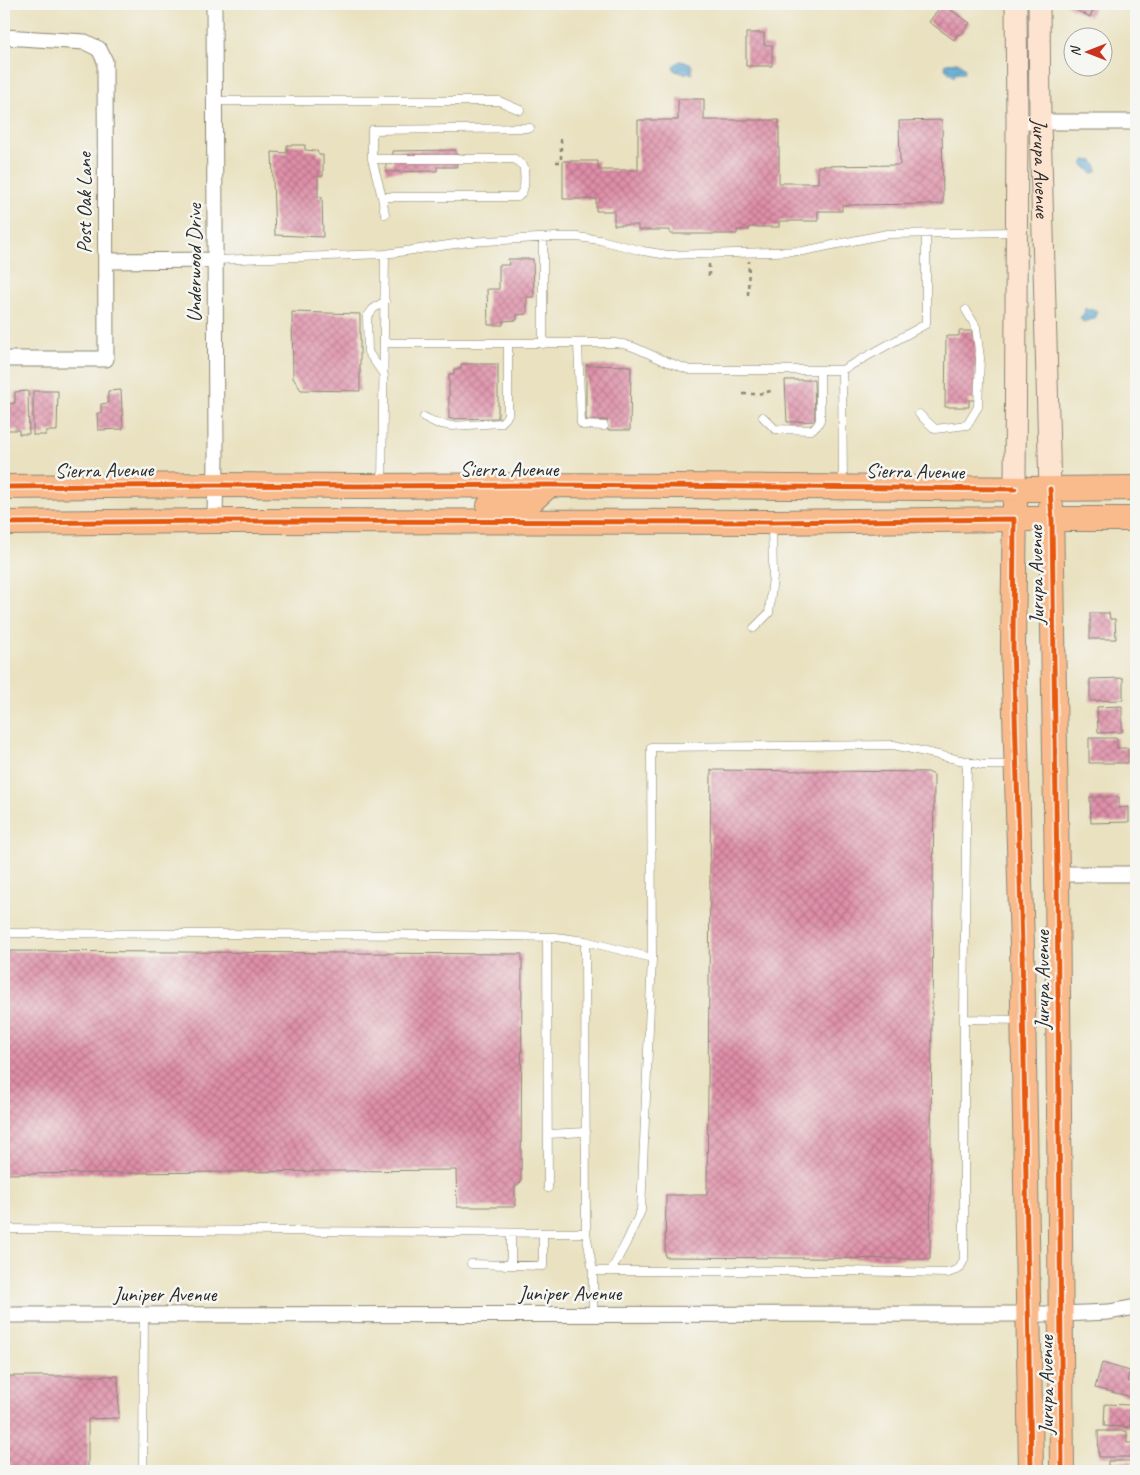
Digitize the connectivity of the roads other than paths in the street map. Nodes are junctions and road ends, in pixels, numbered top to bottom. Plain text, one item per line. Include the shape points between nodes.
1 (214, 4) edge
2 (1016, 4) edge
3 (1039, 4) edge
4 (4, 37) edge
5 (215, 101) junction
6 (520, 110) dead end
7 (1017, 122) junction
8 (1040, 122) junction
9 (1136, 122) edge
10 (530, 128) dead end
11 (372, 158) junction
12 (382, 197) junction
13 (385, 214) dead end
14 (1017, 232) junction
15 (926, 234) junction
16 (543, 238) junction
17 (386, 254) junction
18 (215, 260) junction
19 (106, 261) junction
20 (385, 301) junction
21 (966, 310) dead end
22 (384, 342) junction
23 (508, 343) junction
24 (578, 343) junction
25 (543, 344) junction
26 (4, 359) edge
27 (820, 370) junction
28 (842, 370) junction
29 (384, 375) junction
30 (919, 414) dead end
31 (424, 417) dead end
32 (764, 417) dead end
33 (604, 426) dead end
34 (216, 485) junction
35 (548, 485) junction
36 (382, 486) junction
37 (4, 487) edge
38 (843, 487) junction
39 (1136, 488) edge
40 (1015, 489) junction
41 (1050, 489) junction
42 (1014, 519) junction
43 (1136, 519) edge
44 (1052, 520) junction
45 (215, 521) junction
46 (354, 522) junction
47 (772, 522) junction
48 (4, 523) edge
49 (754, 628) dead end
50 (967, 761) junction
51 (1016, 765) junction
52 (1058, 874) junction
53 (1136, 874) edge
54 (4, 934) edge
55 (547, 937) junction
56 (585, 941) junction
57 (652, 958) junction
58 (964, 1019) junction
59 (1023, 1020) junction
60 (586, 1132) junction
61 (548, 1134) junction
62 (548, 1188) dead end
63 (4, 1229) edge
64 (511, 1233) junction
65 (543, 1233) junction
66 (586, 1233) junction
67 (471, 1264) dead end
68 (511, 1265) junction
69 (593, 1271) junction
70 (611, 1271) junction
71 (1136, 1307) edge
72 (1028, 1314) junction
73 (1061, 1314) junction
74 (4, 1315) edge
75 (144, 1315) junction
76 (593, 1315) junction
77 (143, 1471) edge
78 (1031, 1471) edge
79 (1062, 1471) edge

1 - 5 street, Underwood Drive
2 - 7 main road, Jurupa Avenue
3 - 8 main road, Jurupa Avenue
4 - 19 street, Post Oak Lane via 85,42 99,49 105,61
5 - 6 lane via 499,101
5 - 18 street, Underwood Drive
7 - 8 street
7 - 14 main road, Jurupa Avenue
8 - 9 street
8 - 41 main road, Jurupa Avenue
10 - 11 lane via 372,130
11 - 12 lane
11 - 12 lane via 515,160 524,167 523,193 518,197
12 - 13 lane
14 - 15 lane
14 - 40 main road, Jurupa Avenue
15 - 16 lane via 887,234 803,251 668,255 600,240
15 - 28 lane via 926,324
16 - 17 lane via 469,242
16 - 25 lane
17 - 18 lane
17 - 20 lane
18 - 19 street
18 - 34 street, Underwood Drive
19 - 26 street, Post Oak Lane via 106,359
20 - 22 lane
20 - 29 lane via 367,317 368,352
21 - 30 lane via 976,327 980,358 978,407 967,425 935,428
22 - 23 lane
22 - 29 lane
23 - 25 lane
23 - 31 lane via 508,414 501,423 452,426
24 - 25 lane
24 - 27 lane via 626,343 690,370
24 - 33 lane via 582,422 583,425
27 - 28 lane
27 - 32 lane via 820,420 817,426 811,430 775,429
28 - 38 lane
29 - 36 lane
34 - 36 main road, Sierra Avenue
34 - 37 main road, Sierra Avenue
34 - 45 street, Underwood Drive
35 - 36 main road, Sierra Avenue
35 - 38 main road, Sierra Avenue
35 - 46 main road via 530,502 517,506 394,509
38 - 40 main road, Sierra Avenue
39 - 41 main road, Sierra Avenue
40 - 41 main road, Sierra Avenue
40 - 42 main road, Jurupa Avenue
41 - 44 main road, Jurupa Avenue
42 - 44 main road
42 - 47 main road
42 - 51 main road, Jurupa Avenue
43 - 44 main road
44 - 52 main road, Jurupa Avenue
45 - 46 main road
45 - 48 main road
46 - 47 main road
47 - 49 lane via 773,577 769,613
50 - 51 lane via 982,765
50 - 57 lane via 894,745 650,747
50 - 58 lane
51 - 59 main road, Jurupa Avenue
52 - 53 street
52 - 73 main road, Jurupa Avenue
54 - 55 lane
55 - 56 lane
55 - 61 lane
56 - 57 lane
56 - 60 lane
57 - 70 lane via 640,1211
58 - 59 lane
58 - 70 lane via 964,1260 959,1270 948,1273
59 - 72 main road, Jurupa Avenue
60 - 61 lane
60 - 66 lane
61 - 62 lane
63 - 64 lane
64 - 65 lane
64 - 68 lane
65 - 66 lane
65 - 68 lane via 543,1266
66 - 69 lane
67 - 68 lane
69 - 70 lane
69 - 76 lane
71 - 73 street, Juniper Avenue
72 - 73 street, Juniper Avenue
72 - 76 street, Juniper Avenue
72 - 78 main road, Jurupa Avenue
73 - 79 main road, Jurupa Avenue
74 - 75 street, Juniper Avenue
75 - 76 street, Juniper Avenue
75 - 77 lane

